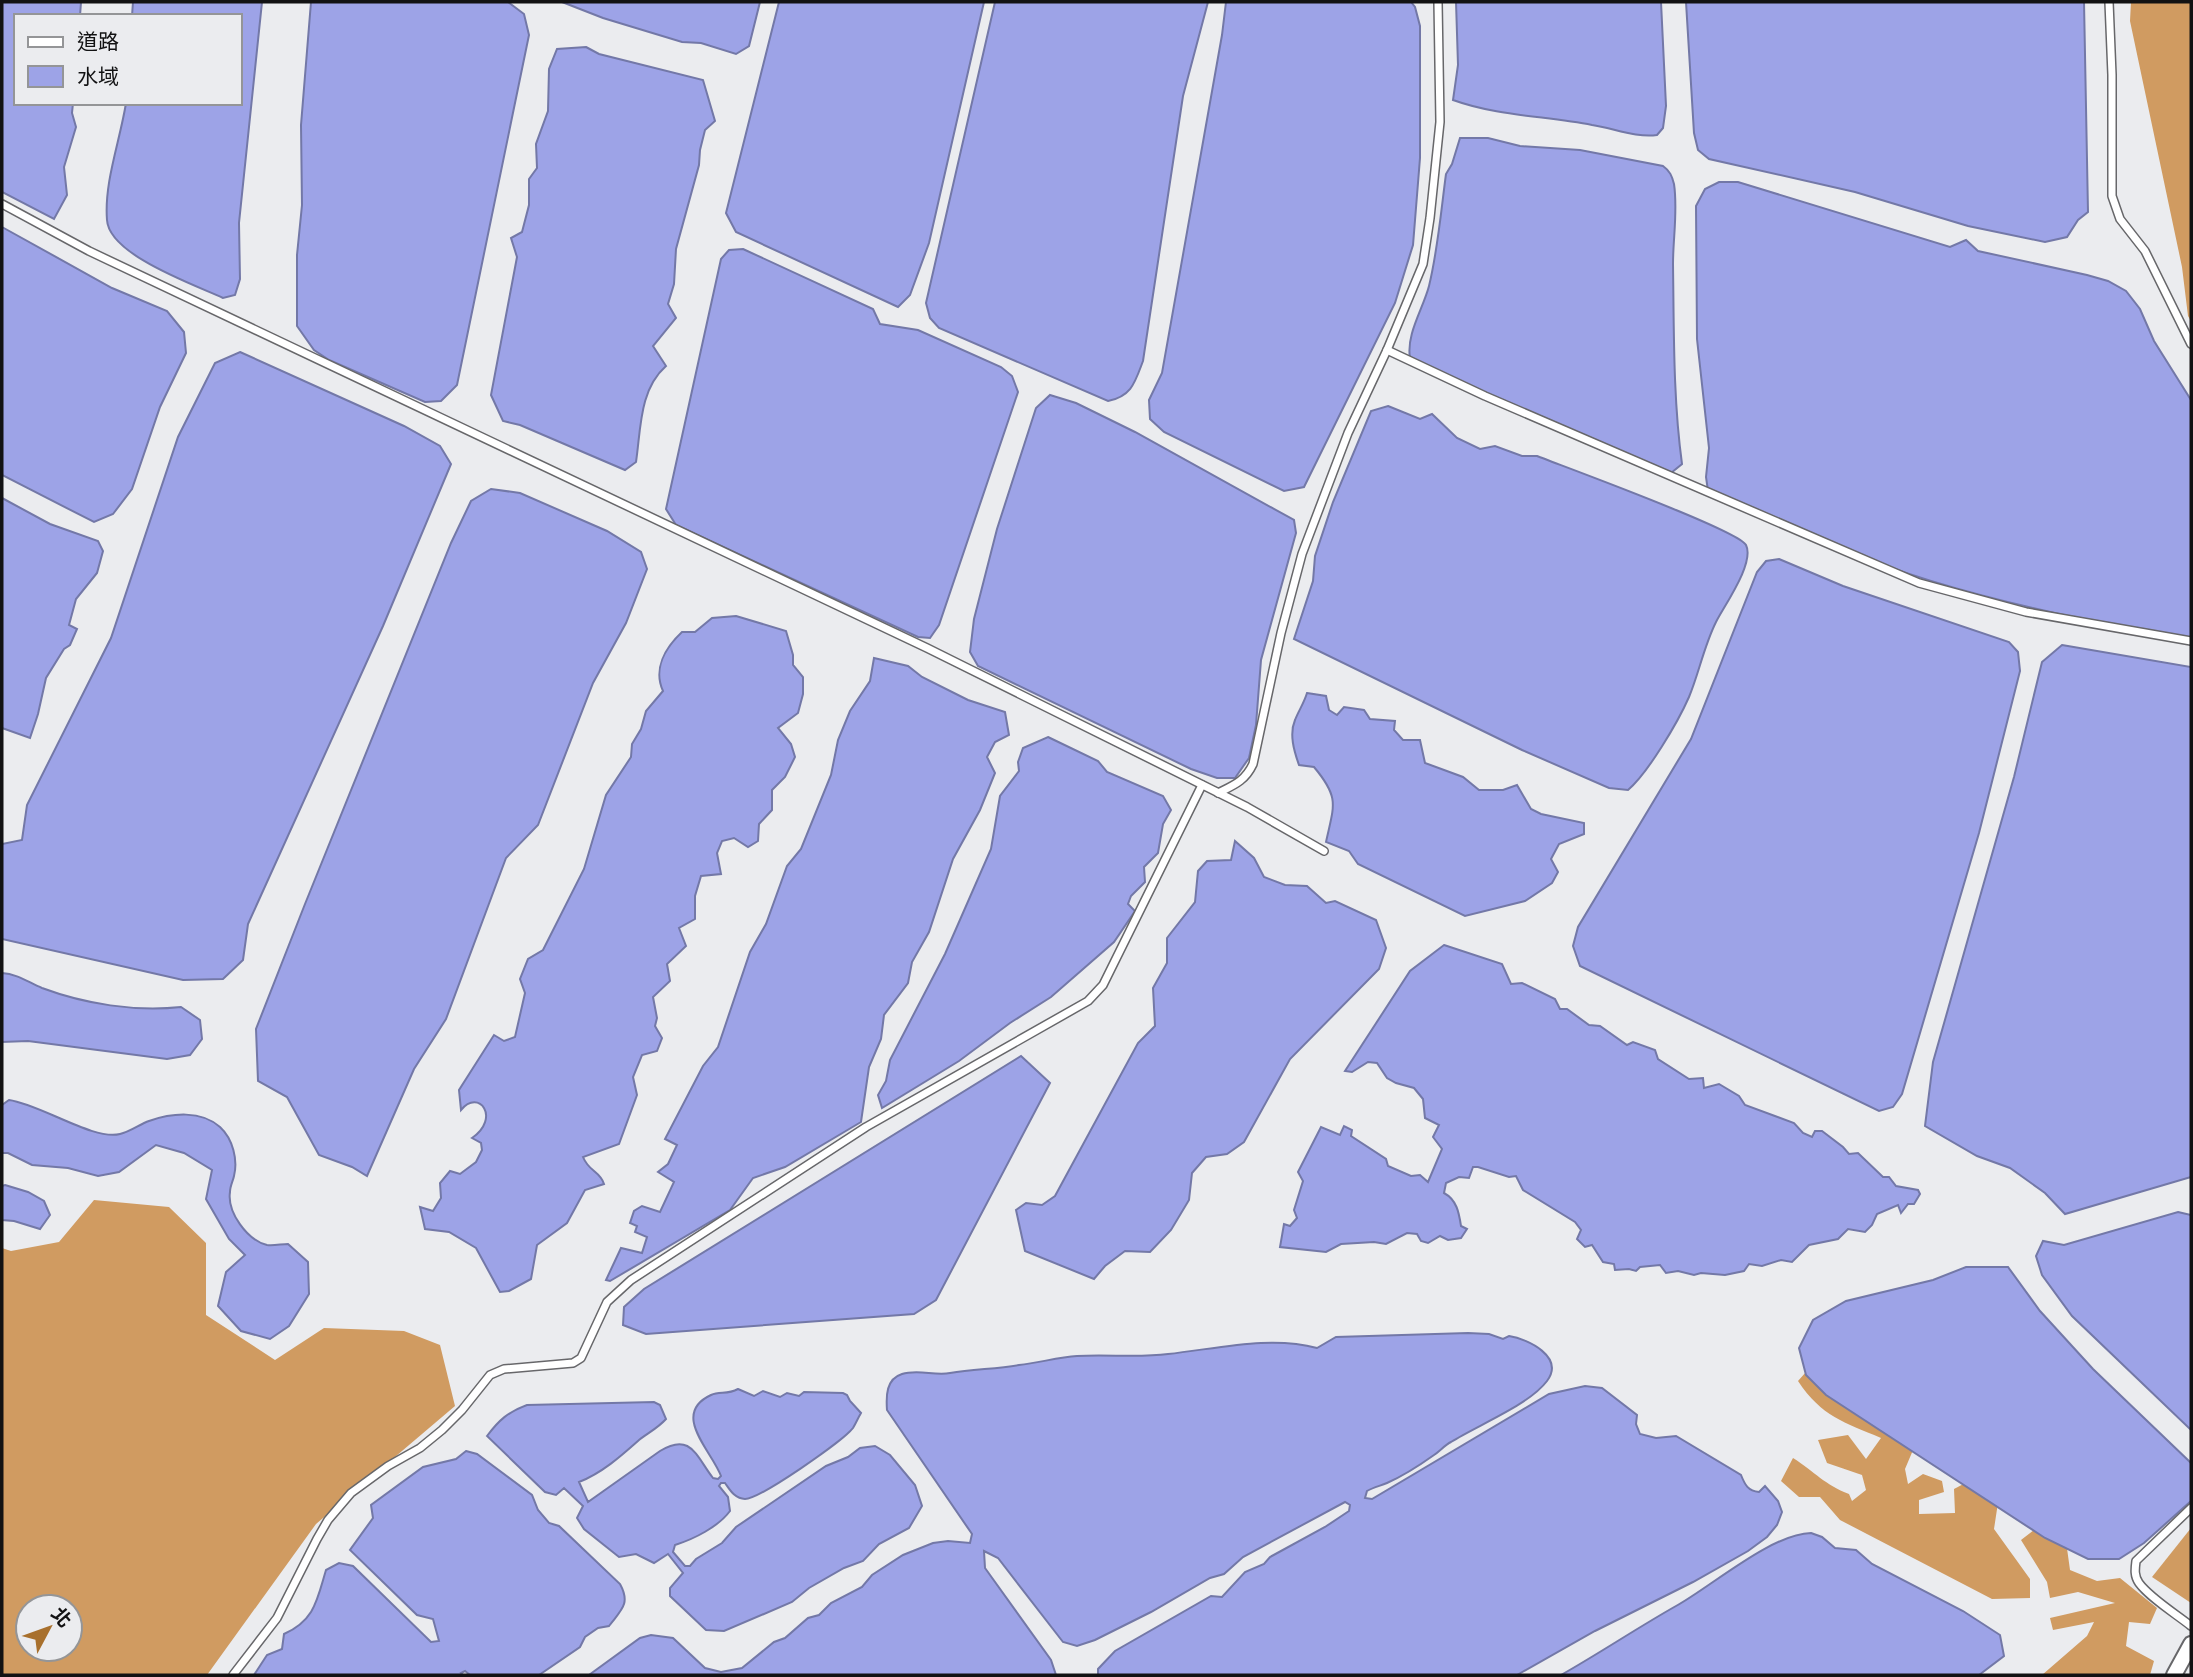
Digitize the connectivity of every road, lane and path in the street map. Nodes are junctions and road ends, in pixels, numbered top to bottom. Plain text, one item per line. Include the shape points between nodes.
1 (1438, 2) edge
2 (2109, 2) edge
3 (2, 204) edge
4 (2191, 344) edge
5 (1387, 349) junction
6 (2191, 640) edge
7 (1202, 785) junction
8 (1218, 793) junction
9 (1324, 851) dead end
10 (2191, 1508) edge
11 (2191, 1626) edge
12 (2191, 1644) edge
13 (233, 1675) edge
14 (2174, 1675) edge

1 - 5 lane via 1440,122 1430,218 1423,264
2 - 4 lane via 2112,196 2120,219 2145,251
3 - 7 lane via 113,262 927,648
5 - 6 lane via 1485,396 1919,583 2026,612
5 - 8 lane via 1348,433 1302,554 1253,764 1240,783
7 - 8 lane
7 - 13 lane via 1103,985 1088,1001 866,1127 631,1280 607,1302 581,1358 490,1375 442,1430 351,1493 328,1520 277,1618
8 - 9 lane
10 - 11 lane via 2136,1561 2134,1571 2138,1582
12 - 14 street

